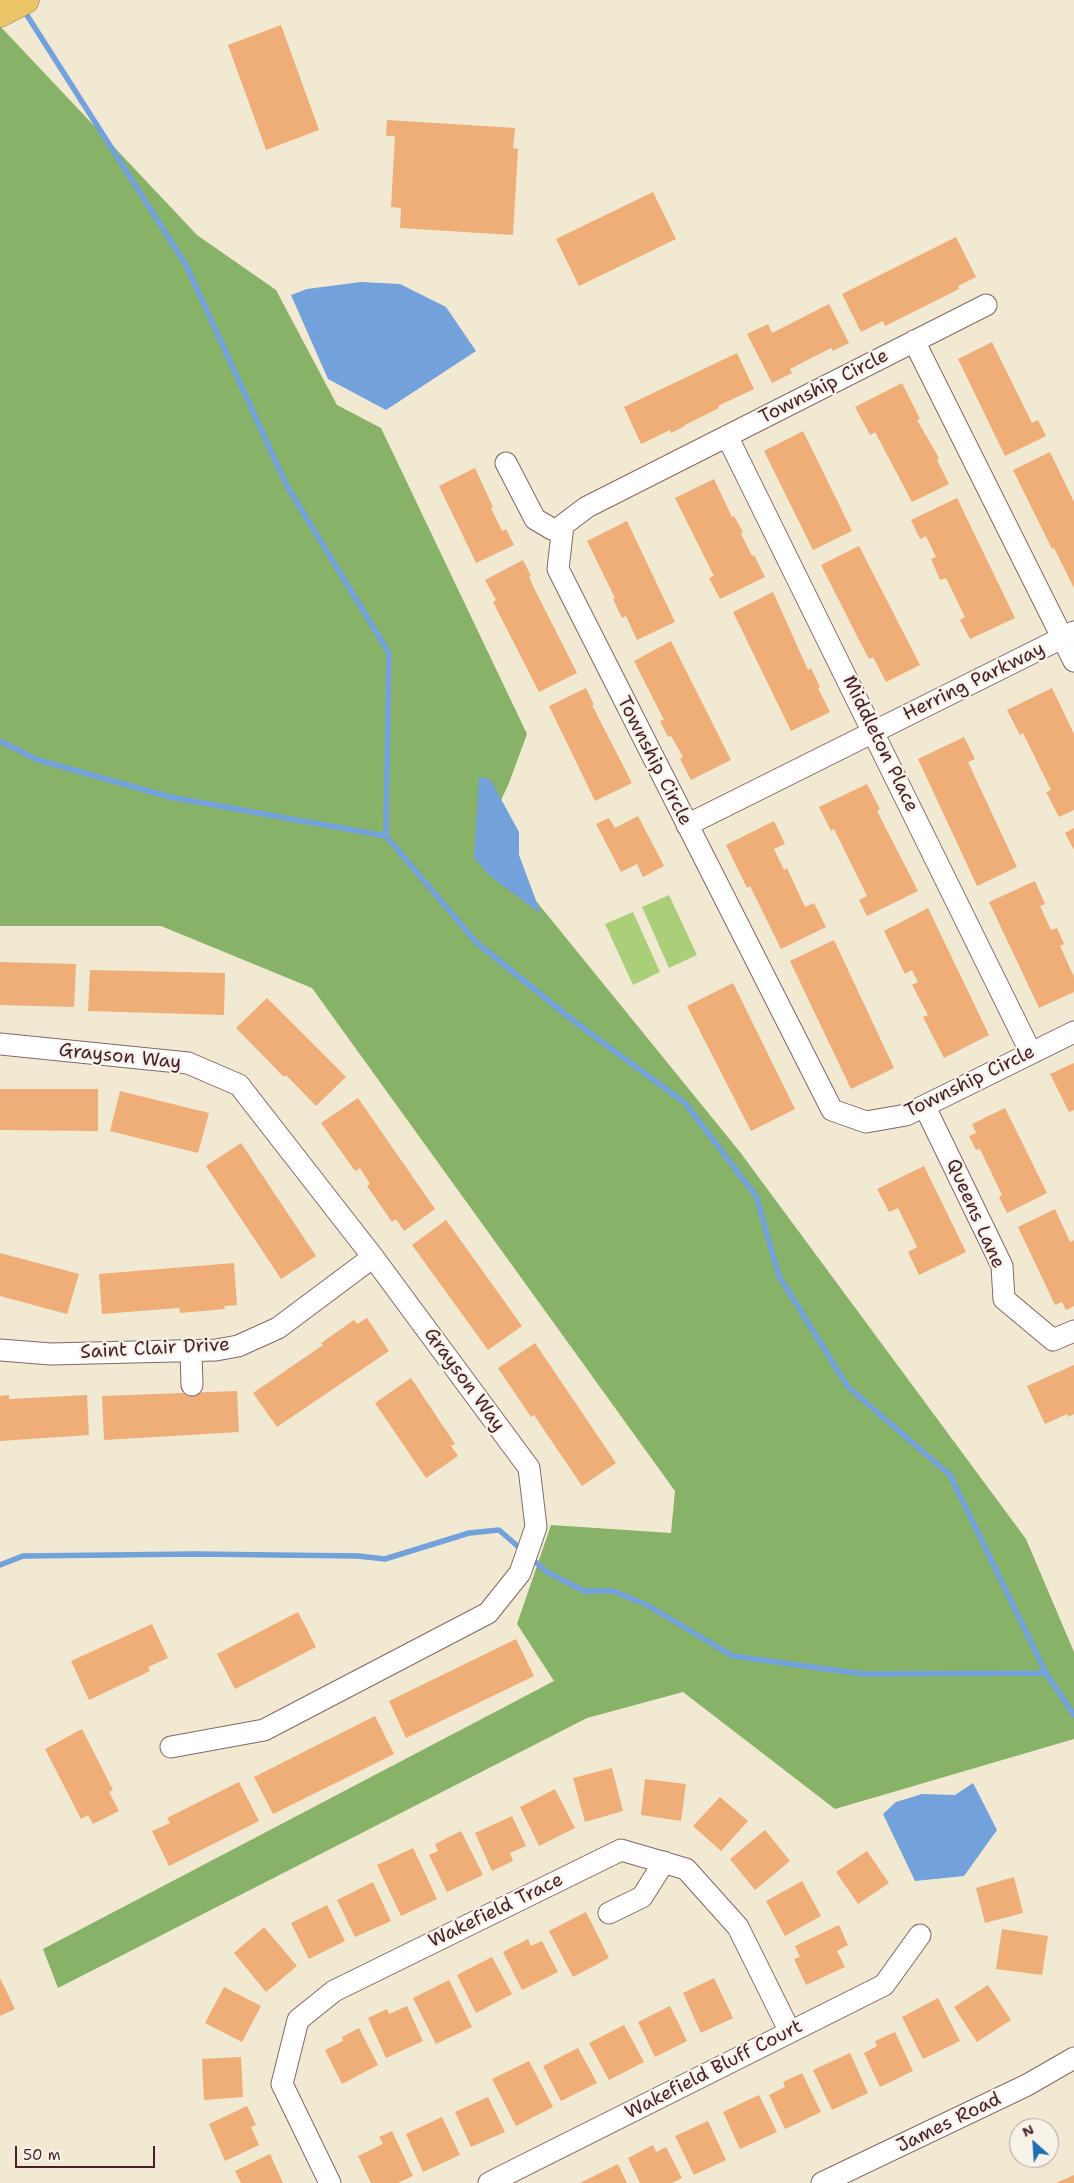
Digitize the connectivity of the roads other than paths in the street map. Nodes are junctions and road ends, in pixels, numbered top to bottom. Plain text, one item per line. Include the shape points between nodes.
1 (24, 0) edge
2 (0, 13) edge
3 (986, 305) dead end
4 (914, 341) junction
5 (727, 436) junction
6 (506, 463) dead end
7 (562, 532) junction
8 (1068, 635) edge
9 (1074, 661) edge
10 (874, 732) junction
11 (686, 825) junction
12 (1074, 1032) edge
13 (0, 1044) edge
14 (1031, 1053) junction
15 (925, 1107) junction
16 (373, 1257) junction
17 (1074, 1331) edge
18 (0, 1350) edge
19 (191, 1351) junction
20 (192, 1385) dead end
21 (171, 1747) dead end
22 (664, 1862) junction
23 (609, 1913) dead end
24 (920, 1935) dead end
25 (790, 2032) junction
26 (1074, 2058) edge
27 (330, 2183) edge
28 (489, 2183) edge
29 (822, 2183) edge

1 - 2 main road
3 - 4 street, Township Circle
4 - 5 street, Township Circle
4 - 8 street
5 - 7 street, Township Circle via 587,507 563,525
5 - 10 street, Middleton Place
6 - 7 street via 535,519
7 - 11 street, Township Circle via 558,569
8 - 9 street
8 - 10 street, Herring Parkway
10 - 11 street, Herring Parkway
10 - 14 street, Middleton Place
11 - 15 street, Township Circle via 832,1110 866,1122 906,1115
12 - 14 street, Township Circle
13 - 16 street, Grayson Way via 188,1063 239,1085
14 - 15 street, Township Circle
15 - 17 street, Queens Lane via 1002,1266 1004,1299 1053,1340
16 - 19 street, Saint Clair Drive via 260,1338 238,1346
16 - 21 street, Grayson Way via 529,1468 536,1527 520,1573 488,1612 264,1730
18 - 19 street, Saint Clair Drive via 43,1354
19 - 20 street
22 - 23 street via 642,1897
22 - 25 street, Wakefield Trace via 686,1869 738,1928
22 - 27 street, Wakefield Trace via 622,1850 334,1991 298,2020 282,2084
24 - 25 street, Wakefield Bluff Court via 884,1985
25 - 28 street, Wakefield Bluff Court
26 - 29 street, James Road via 1027,2085

